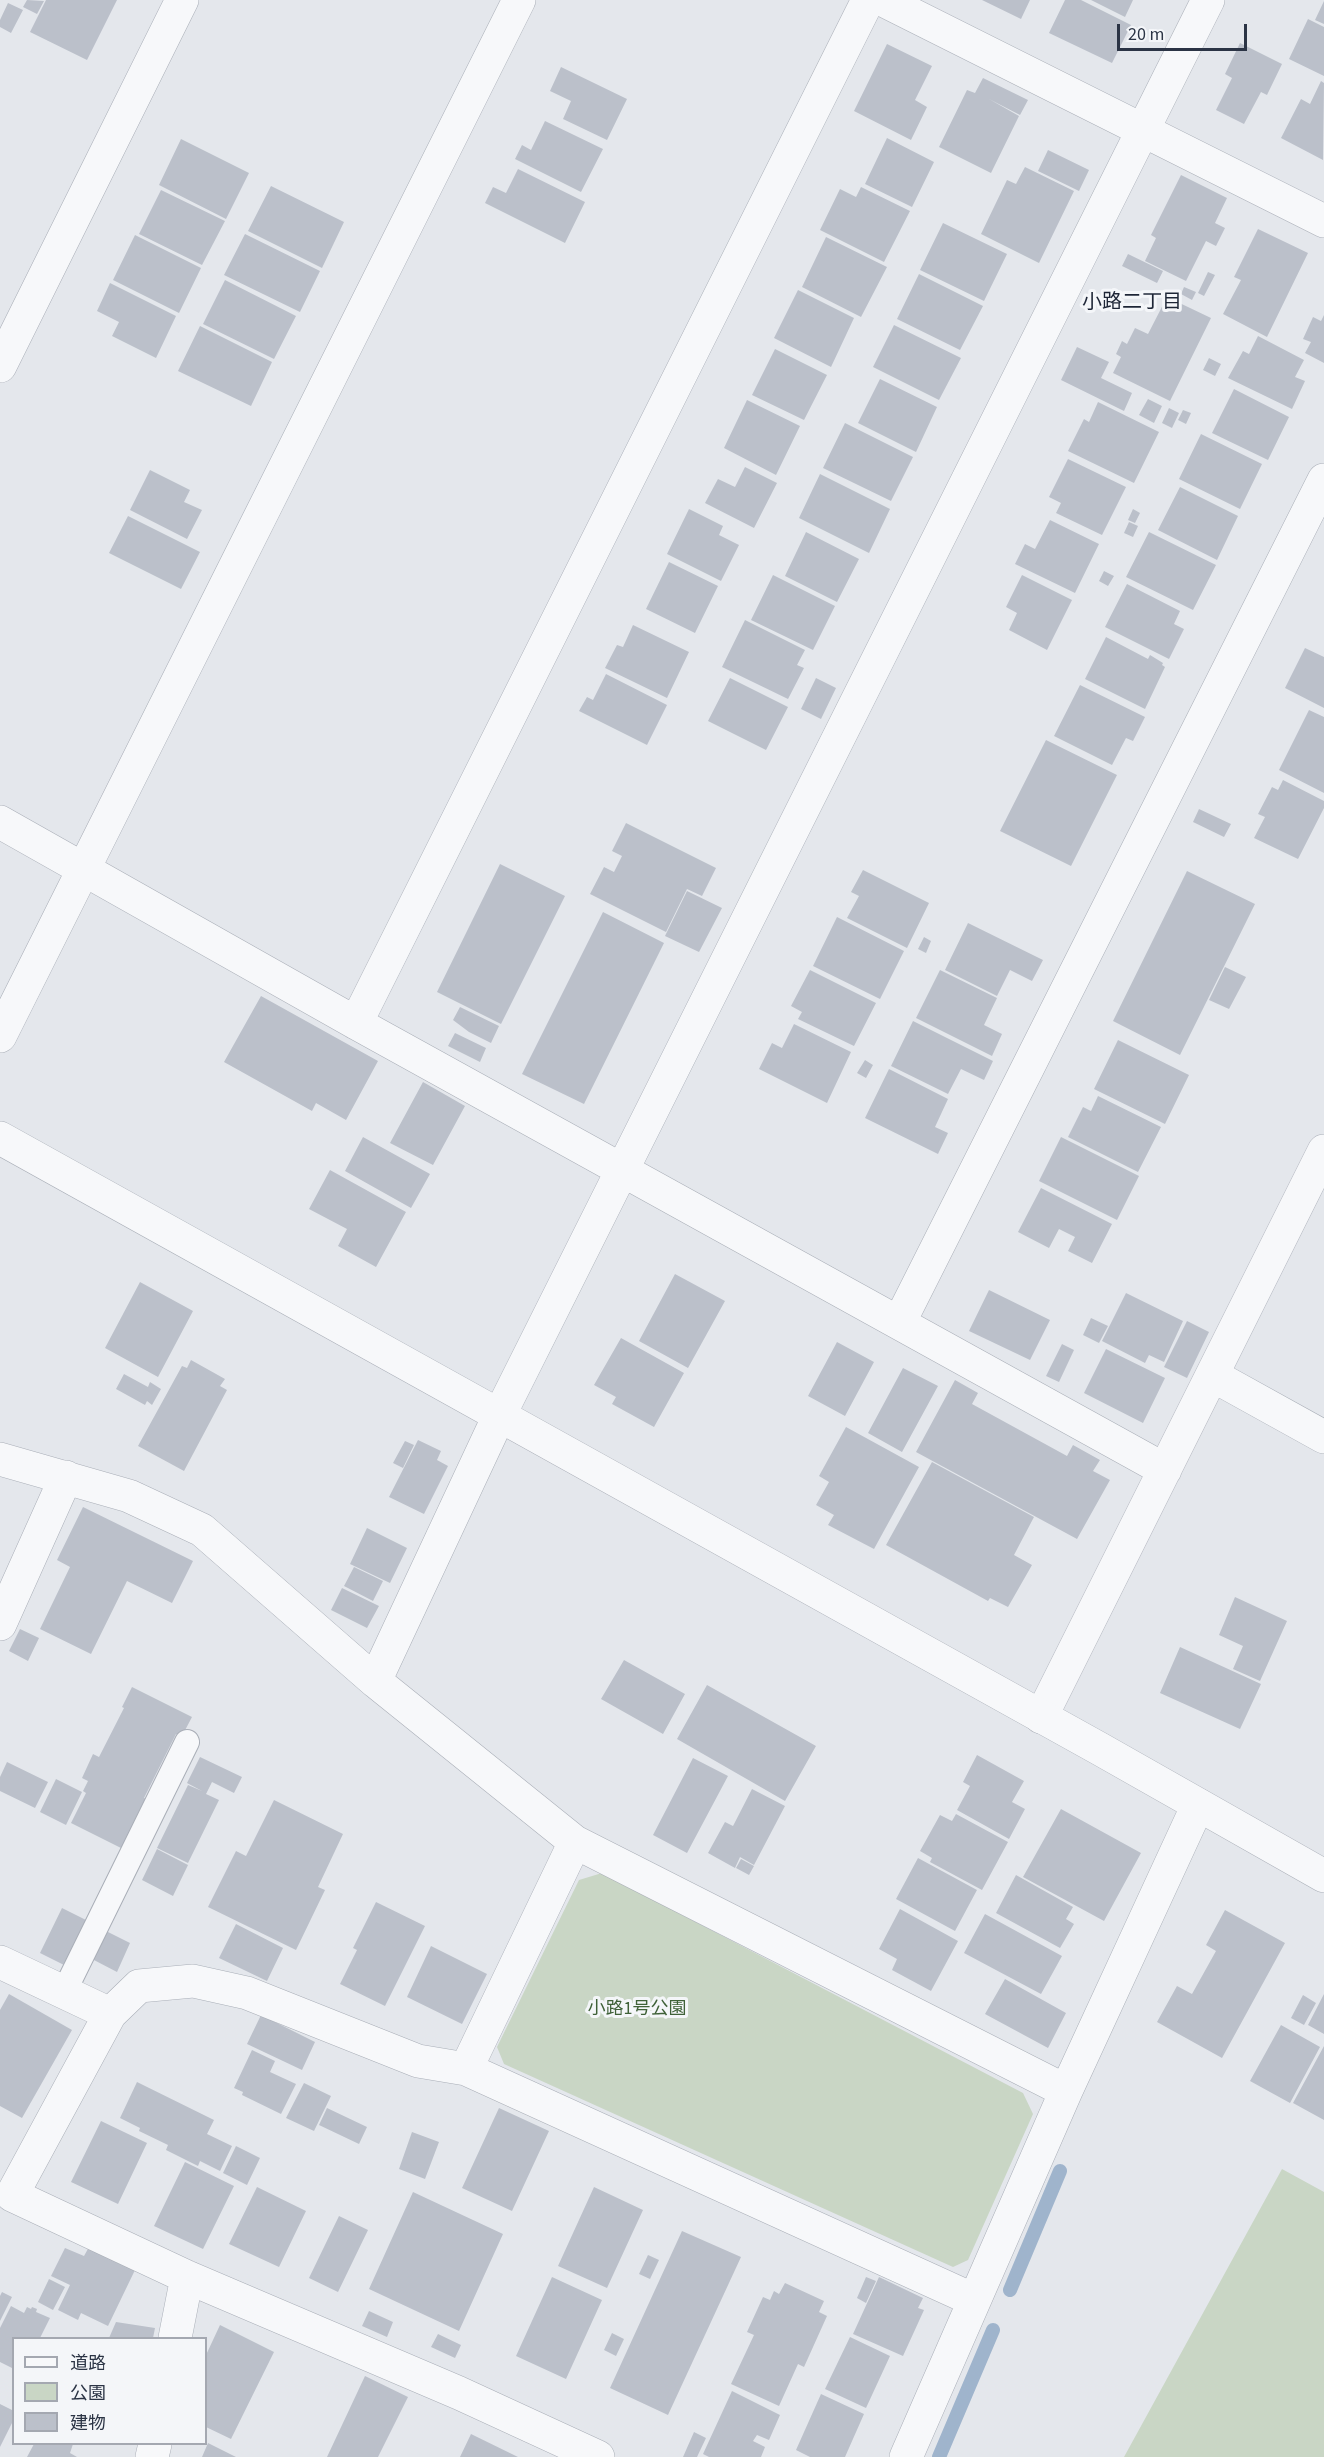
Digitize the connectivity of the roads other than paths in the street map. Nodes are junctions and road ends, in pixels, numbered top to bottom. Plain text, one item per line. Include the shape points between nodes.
1 (182, 0) edge
2 (519, 0) edge
3 (868, 0) edge
4 (883, 0) edge
5 (1208, 0) edge
6 (1143, 130) junction
7 (1324, 221) edge
8 (0, 366) edge
9 (1324, 480) edge
10 (0, 822) edge
11 (84, 868) junction
12 (356, 1023) junction
13 (0, 1036) edge
14 (0, 1138) edge
15 (1324, 1151) edge
16 (623, 1171) junction
17 (899, 1323) junction
18 (1212, 1375) junction
19 (499, 1416) junction
20 (1324, 1437) edge
21 (0, 1459) edge
22 (1165, 1470) junction
23 (66, 1477) junction
24 (0, 1624) edge
25 (375, 1681) junction
26 (1041, 1717) junction
27 (187, 1742) dead end
28 (1198, 1805) junction
29 (575, 1842) junction
30 (1324, 1876) edge
31 (0, 1962) edge
32 (64, 1992) junction
33 (110, 2014) junction
34 (466, 2069) junction
35 (1066, 2091) junction
36 (187, 2277) junction
37 (974, 2300) junction
38 (175, 2337) edge
39 (598, 2457) edge
40 (906, 2457) edge

1 - 8 street
2 - 11 street
3 - 12 street
4 - 6 street
5 - 6 street
6 - 7 street
6 - 16 street
9 - 17 street
10 - 11 street
11 - 12 street
11 - 13 street
12 - 16 street
14 - 19 street
15 - 18 street
16 - 17 street
16 - 19 street
17 - 22 street
18 - 20 street
18 - 22 street
19 - 25 street
19 - 26 street
21 - 23 street
22 - 26 street
23 - 24 street
23 - 25 street via 129,1496 202,1530
25 - 29 street
26 - 28 street
27 - 32 lane
28 - 30 street
28 - 35 street
29 - 34 street
29 - 35 street
31 - 32 street
32 - 33 street
33 - 34 street via 139,1986 193,1981 247,1994 418,2061
33 - 36 street via 12,2195
34 - 37 street
35 - 37 street
36 - 38 street
36 - 39 street
37 - 40 street

